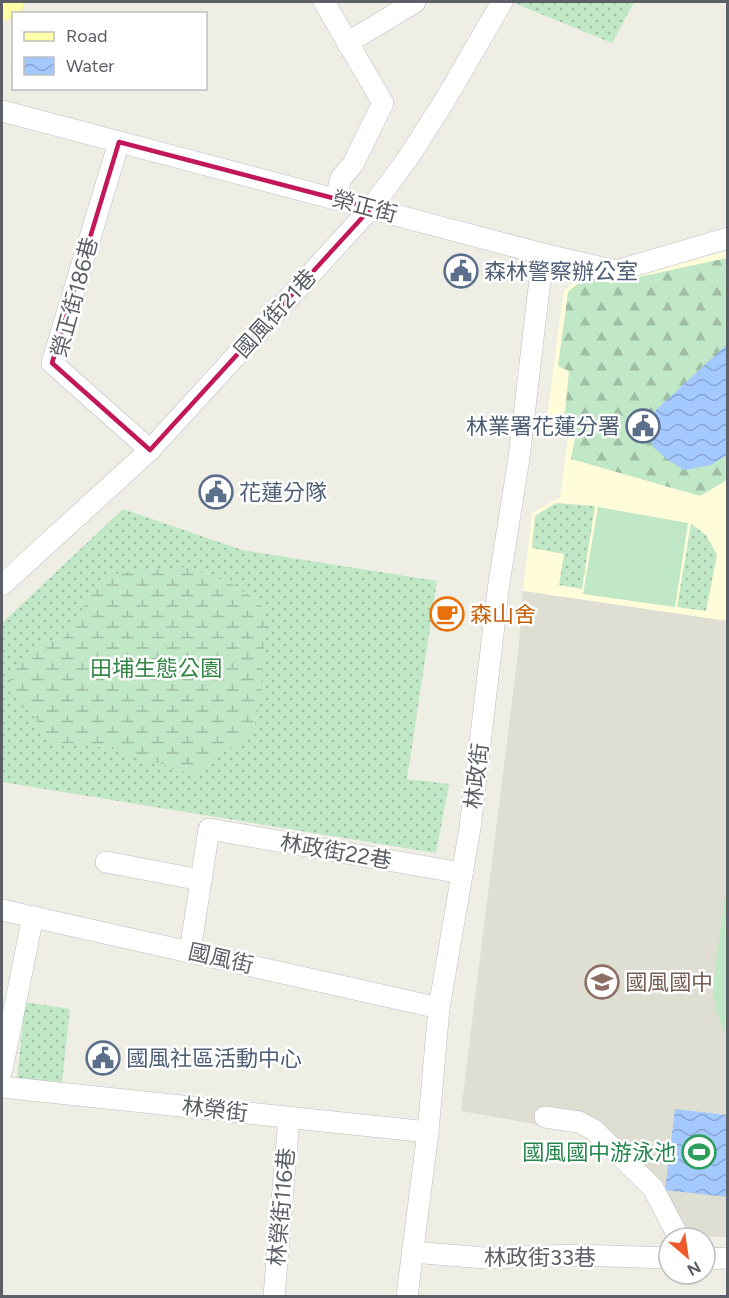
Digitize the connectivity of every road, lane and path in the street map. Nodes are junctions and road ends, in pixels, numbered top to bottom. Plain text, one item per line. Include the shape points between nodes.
1 (10, 2) edge
2 (325, 2) edge
3 (415, 2) edge
4 (502, 2) edge
5 (2, 7) edge
6 (347, 43) junction
7 (2, 111) edge
8 (119, 142) junction
9 (336, 198) junction
10 (371, 208) junction
11 (728, 238) edge
12 (543, 254) junction
13 (150, 450) junction
14 (2, 585) edge
15 (106, 862) dead end
16 (462, 873) junction
17 (201, 880) junction
18 (2, 910) edge
19 (33, 916) junction
20 (190, 951) junction
21 (440, 1008) junction
22 (5, 1039) edge
23 (2, 1070) edge
24 (2, 1087) edge
25 (545, 1117) dead end
26 (289, 1118) junction
27 (428, 1132) junction
28 (673, 1226) edge
29 (412, 1252) junction
30 (657, 1258) edge
31 (274, 1296) edge
32 (407, 1296) edge

1 - 5 main road
2 - 6 street
3 - 6 street
4 - 10 street, 國風街21巷 via 445,100
6 - 9 street via 383,104 353,165 341,178
7 - 8 street, 榮正街
8 - 9 street, 榮正街
8 - 13 street, 榮正街186巷 via 52,363
9 - 10 street, 榮正街
10 - 12 street, 榮正街
10 - 13 street, 國風街21巷
11 - 12 street, 榮正街 via 616,272
12 - 16 street, 林政街
13 - 14 street, 國風街21巷
15 - 17 street
16 - 17 street, 林政街22巷 via 209,829
16 - 21 street, 林政街
17 - 20 street
18 - 19 street, 國風街
19 - 20 street, 國風街
19 - 22 street
20 - 21 street, 國風街
21 - 27 street, 林政街
22 - 23 street
24 - 26 street, 林榮街
25 - 28 street via 579,1122 594,1130 653,1188
26 - 27 street, 林榮街
26 - 31 street, 林榮街116巷
27 - 29 street, 林政街
29 - 30 street, 林政街33巷 via 485,1258
29 - 32 street, 林政街

